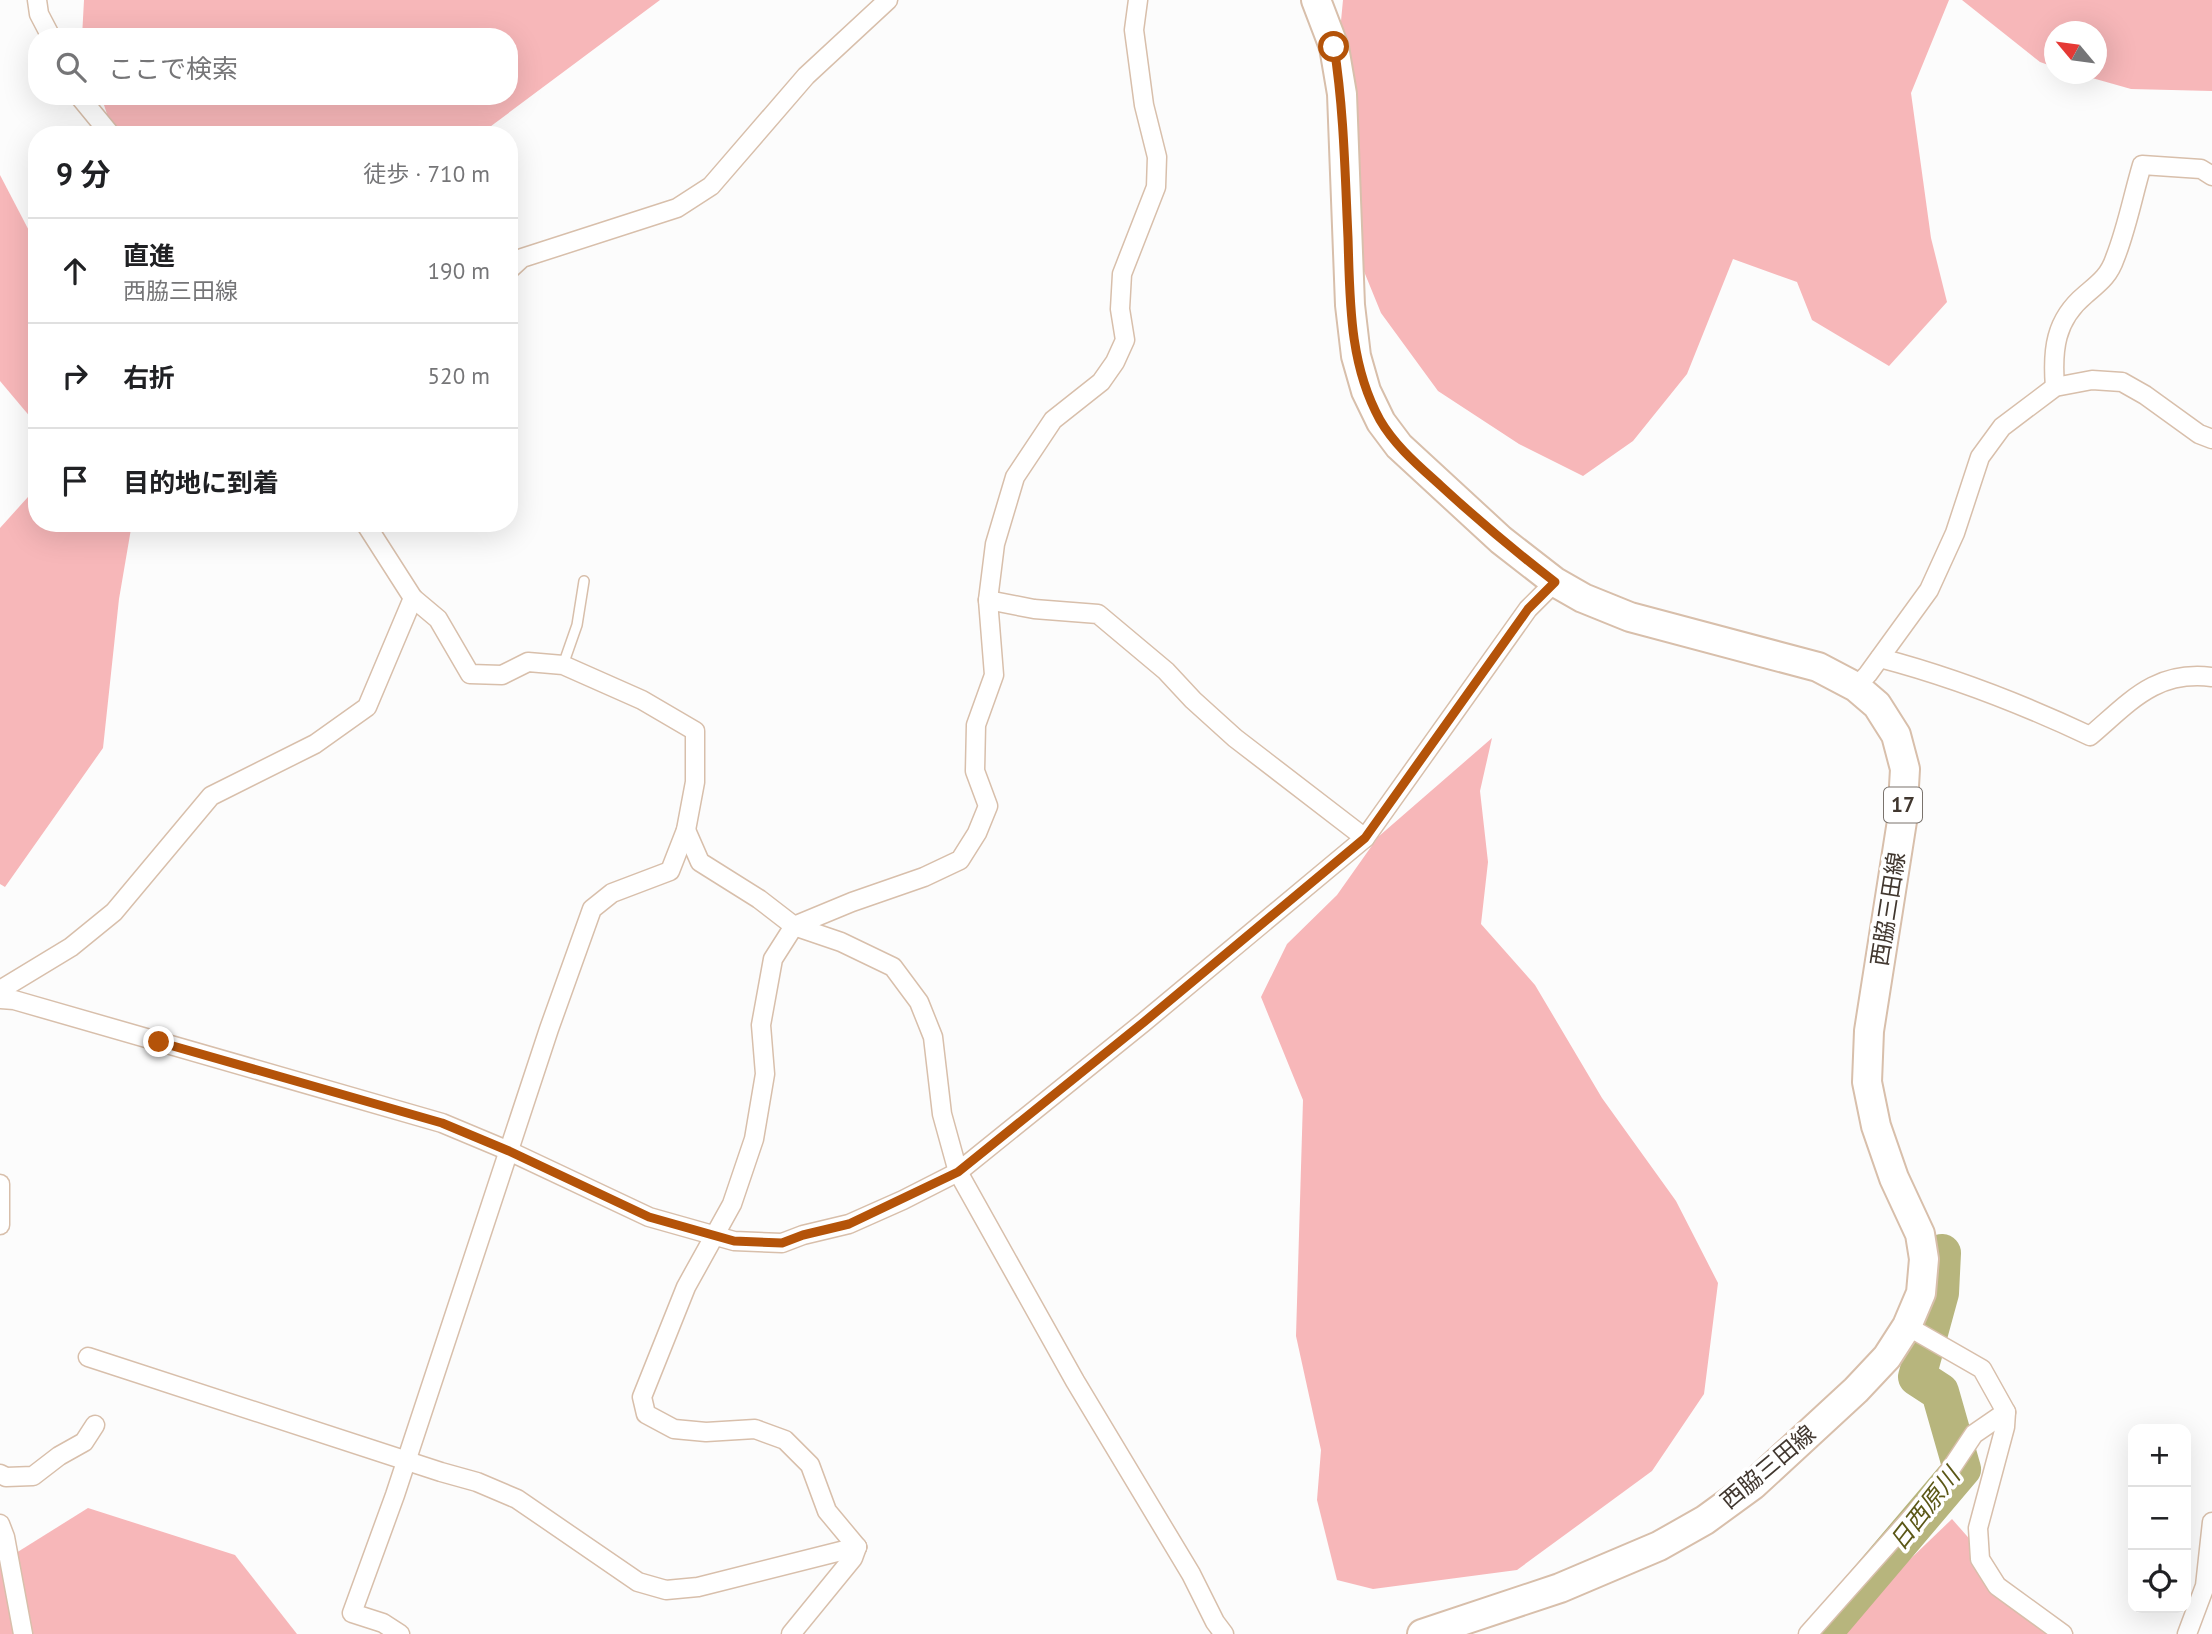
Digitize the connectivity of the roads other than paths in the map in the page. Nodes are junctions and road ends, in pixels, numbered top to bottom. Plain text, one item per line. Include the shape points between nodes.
1 (37, 0) edge
2 (888, 0) edge
3 (1138, 0) edge
4 (1316, 0) edge
5 (46, 28) edge
6 (86, 105) edge
7 (104, 126) edge
8 (2212, 176) edge
9 (518, 262) edge
10 (2055, 387) junction
11 (2212, 439) edge
12 (371, 532) edge
13 (584, 581) dead end
14 (1555, 582) junction
15 (413, 598) junction
16 (988, 600) junction
17 (1880, 658) junction
18 (563, 665) junction
19 (2212, 677) edge
20 (1856, 687) junction
21 (686, 830) junction
22 (1365, 838) junction
23 (794, 926) junction
24 (0, 990) edge
25 (0, 999) edge
26 (509, 1151) junction
27 (958, 1172) junction
28 (0, 1184) edge
29 (0, 1225) edge
30 (714, 1236) junction
31 (1907, 1326) junction
32 (88, 1357) dead end
33 (2006, 1412) junction
34 (95, 1425) dead end
35 (406, 1461) junction
36 (0, 1474) edge
37 (2212, 1522) edge
38 (0, 1524) edge
39 (857, 1547) junction
40 (396, 1632) edge
41 (23, 1634) edge
42 (791, 1634) edge
43 (1224, 1634) edge
44 (1422, 1634) edge
45 (1808, 1634) edge
46 (2063, 1634) edge
47 (2187, 1634) edge

1 - 5 street
2 - 9 street via 806,76 711,186 677,208
3 - 16 street via 1135,30 1144,105 1157,156 1156,187 1122,274 1120,309 1125,340 1101,382 1053,420 1015,477 995,544
4 - 14 main road, 西脇三田線 / 17 via 1334,47 1342,94 1350,305 1366,391 1399,446 1501,540
6 - 7 street
8 - 10 street via 2201,169 2142,165 2115,259 2102,282 2083,297 2058,333 2052,358
10 - 11 street via 2092,380 2122,382
10 - 17 street via 2002,427 1980,457 1955,533 1928,590
12 - 15 street
13 - 18 lane via 577,625
14 - 20 main road, 西脇三田線 / 17 via 1630,617 1818,667
14 - 22 street via 1528,609
15 - 18 street via 438,619 470,674 502,675 528,662
15 - 24 street via 367,708 315,744 211,796 114,912 71,947
16 - 22 street via 1098,614 1235,737
16 - 23 street via 994,675 976,725 975,771 988,806 977,833 960,860
17 - 19 street via 1937,673 2090,736 2148,687 2191,674
17 - 20 street
18 - 21 street via 642,700 695,731 695,782
20 - 31 main road, 西脇三田線 / 17 via 1877,705 1896,735 1905,769 1902,821 1869,1031 1867,1082 1894,1178 1920,1234 1924,1259 1920,1293
21 - 23 street via 701,862
21 - 26 street via 670,871 612,893 592,909
22 - 27 street
23 - 27 street via 893,967 919,1002 933,1037 942,1114
23 - 30 street via 773,959 761,1025 765,1074 754,1139 732,1204
25 - 26 street via 442,1123
26 - 30 street via 649,1217
26 - 35 street
27 - 30 street via 849,1224 782,1243
27 - 43 street
28 - 29 street
30 - 39 street via 686,1287 642,1396 646,1413 674,1429 755,1429 785,1440 810,1465 827,1511
31 - 33 street via 1982,1370
31 - 44 main road, 西脇三田線 / 17 via 1887,1357 1856,1390 1753,1485 1705,1520 1659,1546 1560,1588
32 - 35 street
33 - 45 street via 1974,1434 1938,1488
33 - 46 street via 1978,1528 1980,1559 1997,1586
34 - 36 street via 84,1442 33,1476
35 - 39 street via 517,1499 638,1582 666,1590 698,1587
35 - 40 street via 352,1613
37 - 47 street via 2205,1586
38 - 41 street
39 - 42 street

